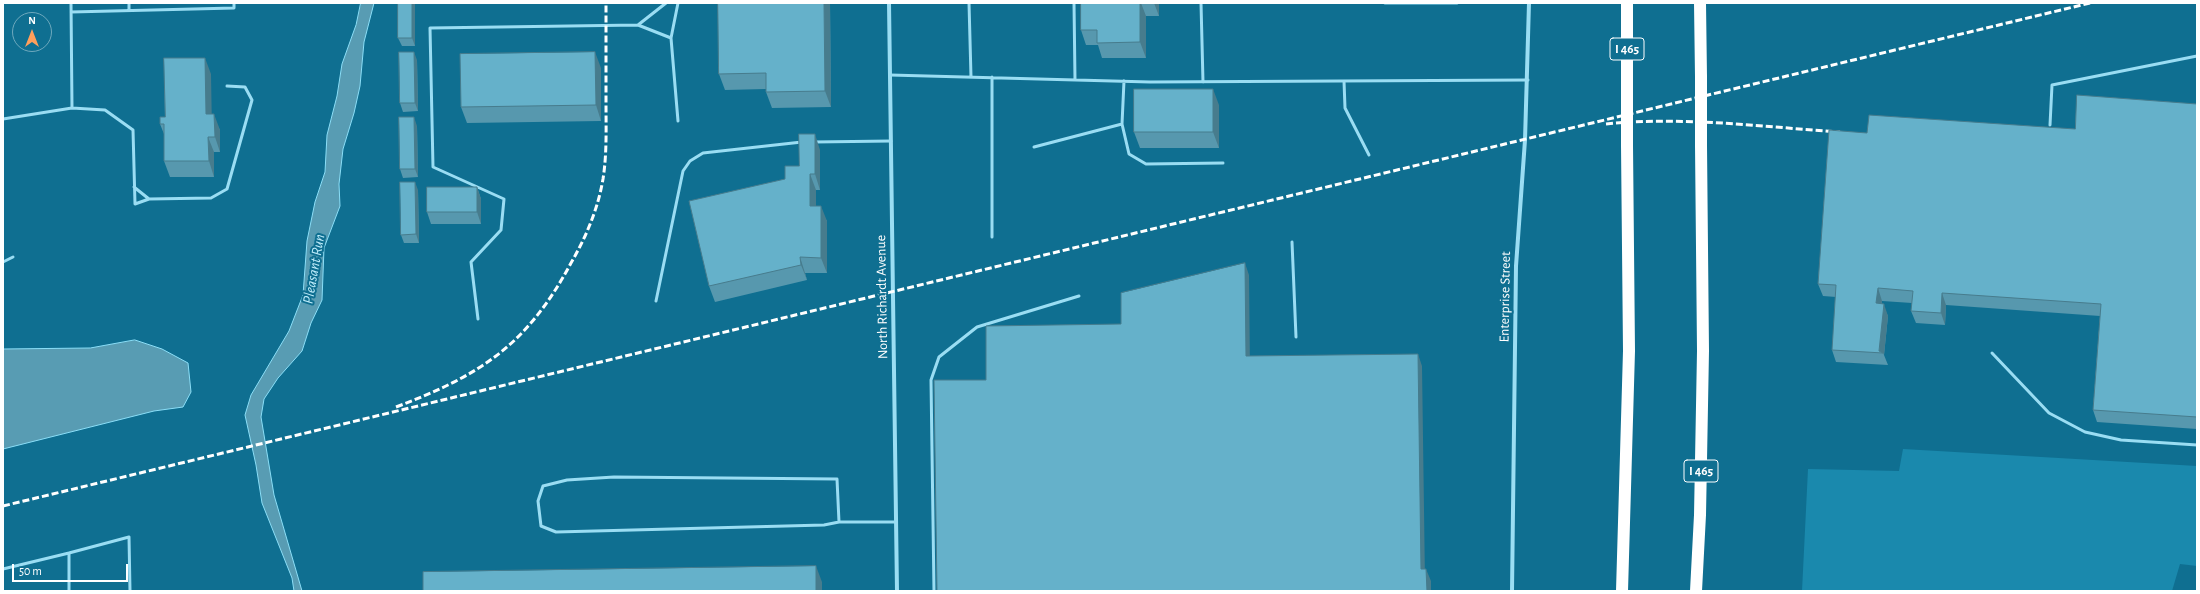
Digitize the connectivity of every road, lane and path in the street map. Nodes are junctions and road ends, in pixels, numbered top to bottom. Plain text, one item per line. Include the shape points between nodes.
1 (71, 3) edge
2 (129, 3) edge
3 (234, 3) edge
4 (666, 3) edge
5 (678, 3) edge
6 (889, 3) edge
7 (969, 3) edge
8 (1074, 3) edge
9 (1201, 3) edge
10 (1385, 3) edge
11 (1457, 3) edge
12 (1529, 3) edge
13 (1627, 3) edge
14 (1700, 3) edge
15 (129, 10) junction
16 (71, 12) junction
17 (638, 24) junction
18 (671, 38) junction
19 (2197, 56) edge
20 (890, 75) junction
21 (971, 77) junction
22 (992, 78) junction
23 (1075, 80) junction
24 (1528, 80) junction
25 (1124, 81) junction
26 (1344, 81) junction
27 (1203, 82) junction
28 (227, 86) dead end
29 (72, 108) junction
30 (3, 119) edge
31 (678, 121) dead end
32 (1122, 124) junction
33 (2050, 126) edge
34 (891, 141) junction
35 (1034, 147) dead end
36 (1369, 155) dead end
37 (1224, 163) dead end
38 (134, 188) junction
39 (149, 199) junction
40 (992, 236) dead end
41 (1292, 242) dead end
42 (13, 257) dead end
43 (3, 262) edge
44 (1079, 296) dead end
45 (656, 301) dead end
46 (478, 319) dead end
47 (1296, 337) dead end
48 (1992, 353) dead end
49 (2197, 445) edge
50 (839, 522) junction
51 (896, 522) junction
52 (69, 552) junction
53 (3, 569) edge
54 (69, 591) edge
55 (130, 591) edge
56 (897, 591) edge
57 (934, 591) edge
58 (1512, 591) edge
59 (1622, 591) edge
60 (1696, 591) edge

1 - 16 lane
2 - 15 lane
3 - 15 lane via 234,8
4 - 17 lane
5 - 18 lane
6 - 20 street, North Richardt Avenue
7 - 21 lane
8 - 23 lane
9 - 27 lane
10 - 11 lane
12 - 24 street, Enterprise Street
13 - 59 highway, I 465, bridge via 1629,351
14 - 60 highway, I 465, bridge via 1703,351
15 - 16 lane
16 - 29 lane
17 - 18 lane
17 - 46 lane via 430,28 433,166 504,199 501,230 471,262
18 - 31 lane
19 - 33 lane via 2052,85
20 - 21 lane
20 - 34 street, North Richardt Avenue
21 - 22 lane
22 - 23 lane
22 - 40 lane
23 - 25 lane
24 - 26 lane
24 - 58 street, Enterprise Street via 1516,266
25 - 27 lane
25 - 32 lane
26 - 27 lane
26 - 36 lane via 1345,108
28 - 39 lane via 245,86 252,100 227,189 211,198
29 - 30 lane
29 - 38 lane via 105,110 133,130
32 - 35 lane
32 - 37 lane via 1129,154 1146,164
34 - 45 lane via 802,142 703,153 690,161 683,171
34 - 51 street, North Richardt Avenue
38 - 39 lane
38 - 39 lane via 135,204
41 - 47 lane
42 - 43 lane
44 - 57 lane via 977,327 939,357 931,380
48 - 49 lane via 2049,413 2085,432 2121,440
50 - 50 lane via 837,479 614,477 567,480 543,486 538,501 541,526 556,532 824,525
50 - 51 lane
51 - 56 street, North Richardt Avenue
52 - 53 lane
52 - 54 lane
52 - 55 lane via 129,537

